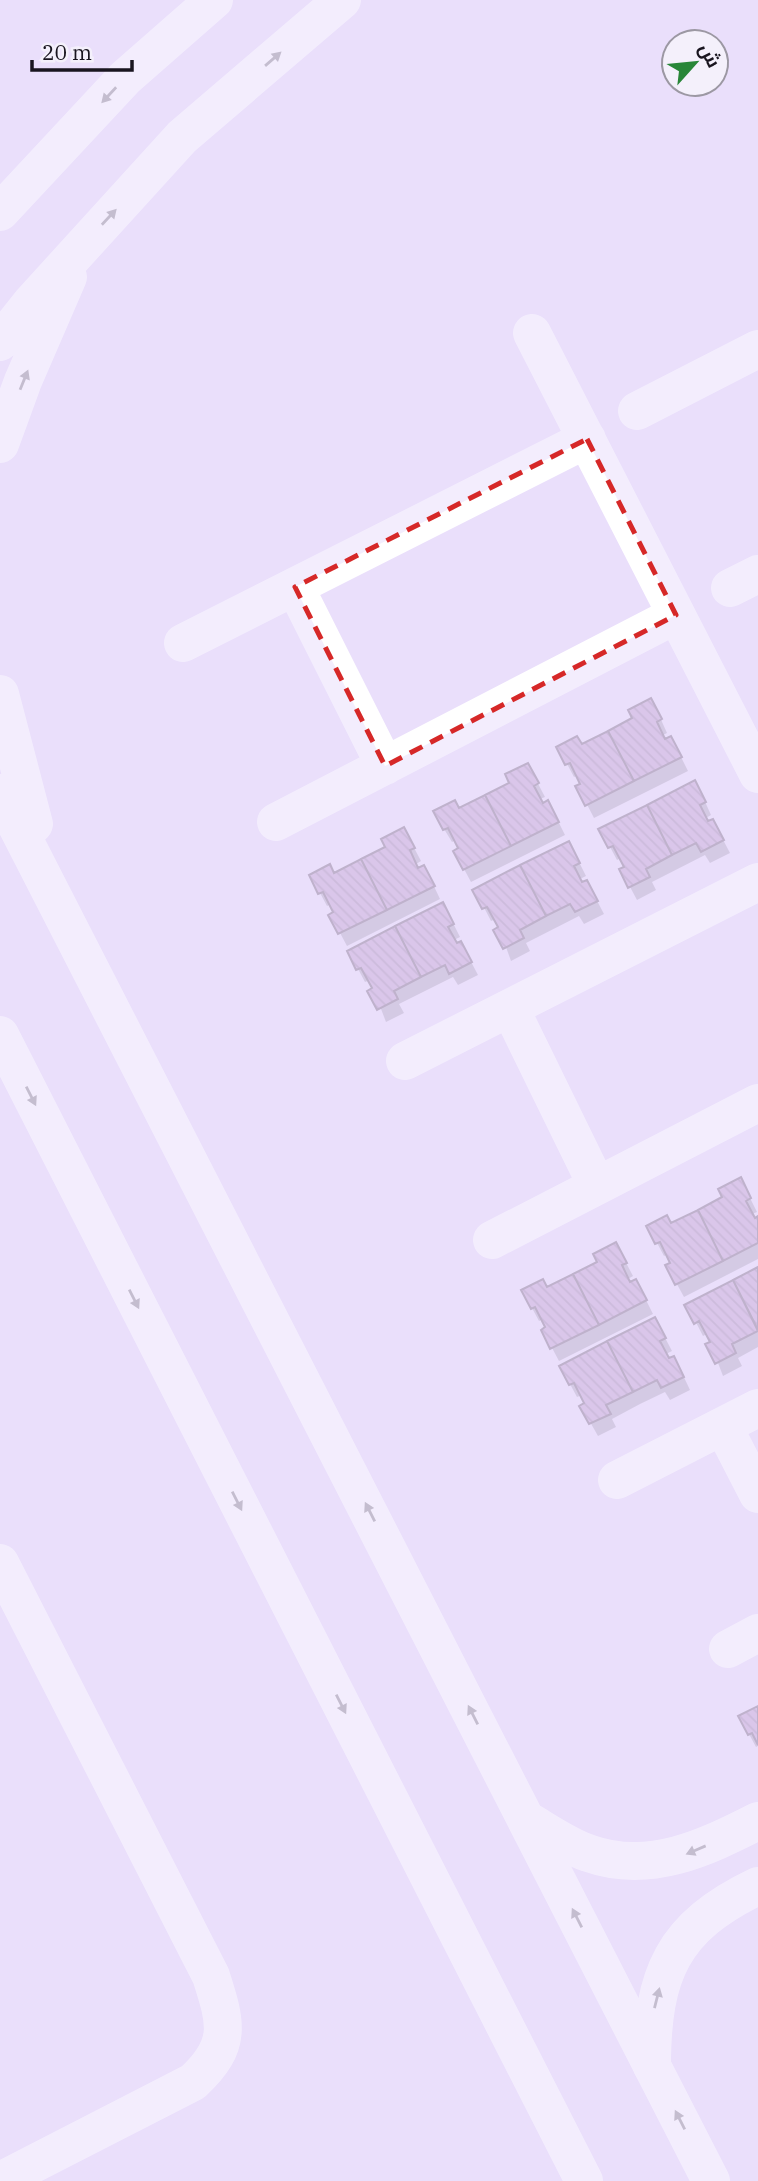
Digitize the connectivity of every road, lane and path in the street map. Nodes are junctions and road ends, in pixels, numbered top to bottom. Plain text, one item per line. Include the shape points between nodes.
1 (214, 0) edge
2 (342, 0) edge
3 (47, 162) junction
4 (0, 202) edge
5 (0, 212) edge
6 (80, 248) junction
7 (532, 333) dead end
8 (0, 342) edge
9 (753, 363) edge
10 (637, 411) dead end
11 (587, 439) junction
12 (0, 444) edge
13 (295, 587) junction
14 (676, 615) junction
15 (183, 643) dead end
16 (0, 694) edge
17 (384, 766) junction
18 (758, 773) edge
19 (0, 793) edge
20 (276, 822) dead end
21 (758, 882) edge
22 (54, 893) junction
23 (510, 1008) junction
24 (0, 1035) edge
25 (405, 1061) dead end
26 (758, 1103) edge
27 (597, 1186) junction
28 (492, 1240) dead end
29 (758, 1408) edge
30 (723, 1426) junction
31 (617, 1480) dead end
32 (758, 1494) edge
33 (0, 1563) edge
34 (527, 1820) junction
35 (758, 1821) edge
36 (758, 1886) edge
37 (652, 2066) junction
38 (0, 2181) edge
39 (584, 2181) edge
40 (711, 2181) edge

1 -> 3 street via 125,78
6 -> 2 street via 182,137
3 - 4 street
3 - 5 street
6 - 8 street
12 -> 6 street
7 - 11 street
9 - 10 street
11 - 13 street
11 - 14 street
13 - 15 street
13 - 17 street
14 - 17 street
14 - 18 street
16 - 22 street
17 - 20 street
19 - 22 street
21 - 23 street
34 -> 22 street
23 - 25 street
23 - 27 street
24 -> 39 street
26 - 27 street
27 - 28 street
29 - 30 street
30 - 31 street
30 - 32 street
33 - 38 street via 211,1976 222,2010 224,2037 212,2064 193,2082
35 -> 34 street via 686,1854 639,1860 588,1853
37 -> 34 street
37 -> 36 street via 654,2008 672,1956 705,1919
40 -> 37 street

